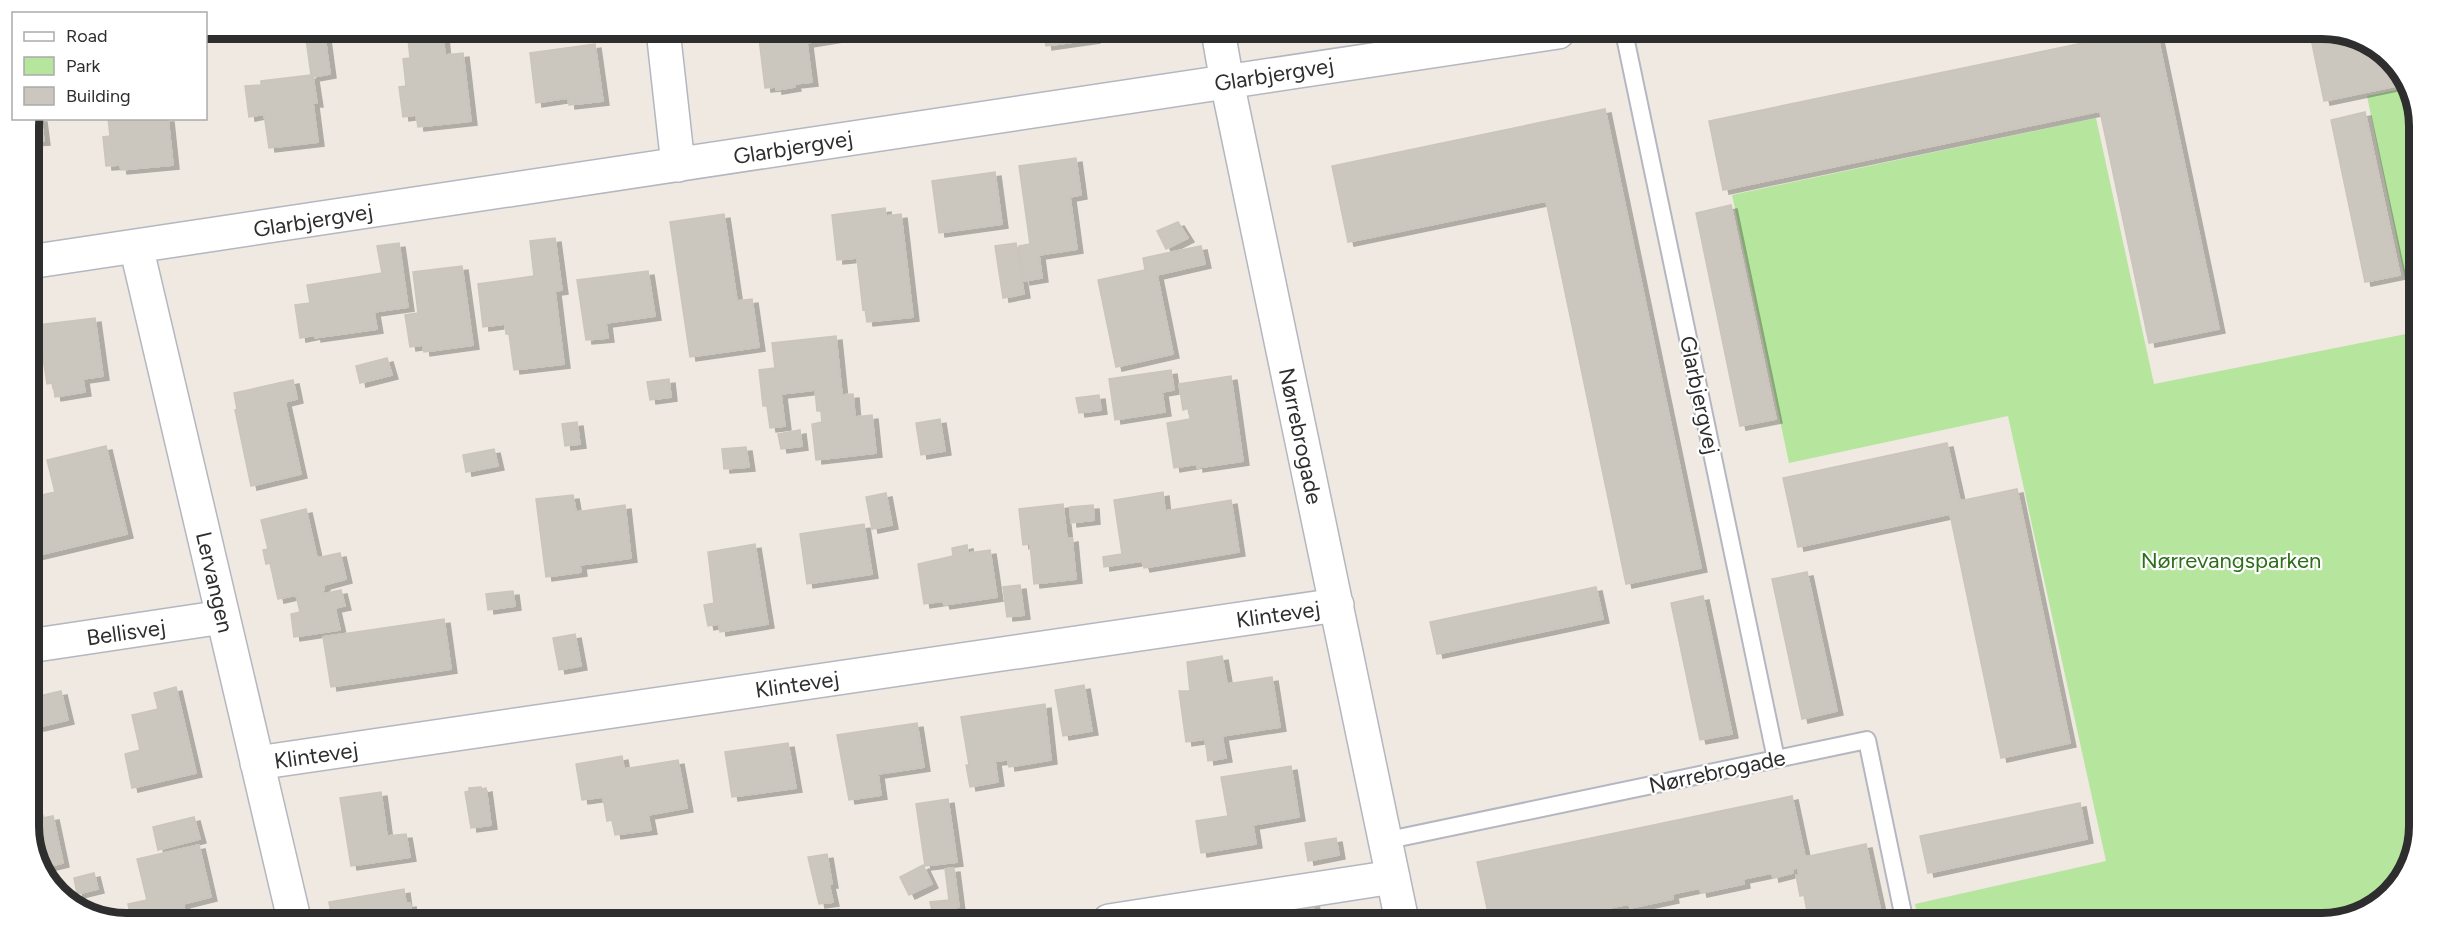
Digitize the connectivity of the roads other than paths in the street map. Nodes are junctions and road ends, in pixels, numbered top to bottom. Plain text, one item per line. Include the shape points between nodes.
1 (664, 39) edge
2 (1219, 39) edge
3 (1512, 39) edge
4 (1625, 39) edge
5 (1227, 82) junction
6 (678, 165) junction
7 (136, 246) junction
8 (39, 261) edge
9 (1337, 605) junction
10 (223, 617) junction
11 (39, 645) edge
12 (1776, 759) junction
13 (257, 763) junction
14 (1384, 841) junction
15 (1393, 877) junction
16 (293, 913) edge
17 (1161, 913) edge
18 (1400, 913) edge
19 (1903, 913) edge

1 - 6 street
2 - 5 street, Nørrebrogade
3 - 5 street, Glarbjergvej
4 - 12 lane, Glarbjergvej
5 - 6 street, Glarbjergvej
5 - 9 street, Nørrebrogade
6 - 7 street, Glarbjergvej
7 - 8 street, Glarbjergvej
7 - 10 street, Lervangen
9 - 13 street, Klintevej
9 - 14 street, Nørrebrogade
10 - 11 street, Bellisvej
10 - 13 street, Lervangen
12 - 14 lane, Nørrebrogade
12 - 19 lane, Nørrebrogade via 1867,740
13 - 16 street, Lervangen
14 - 15 street, Nørrebrogade
15 - 17 street
15 - 18 street, Nørrebrogade

